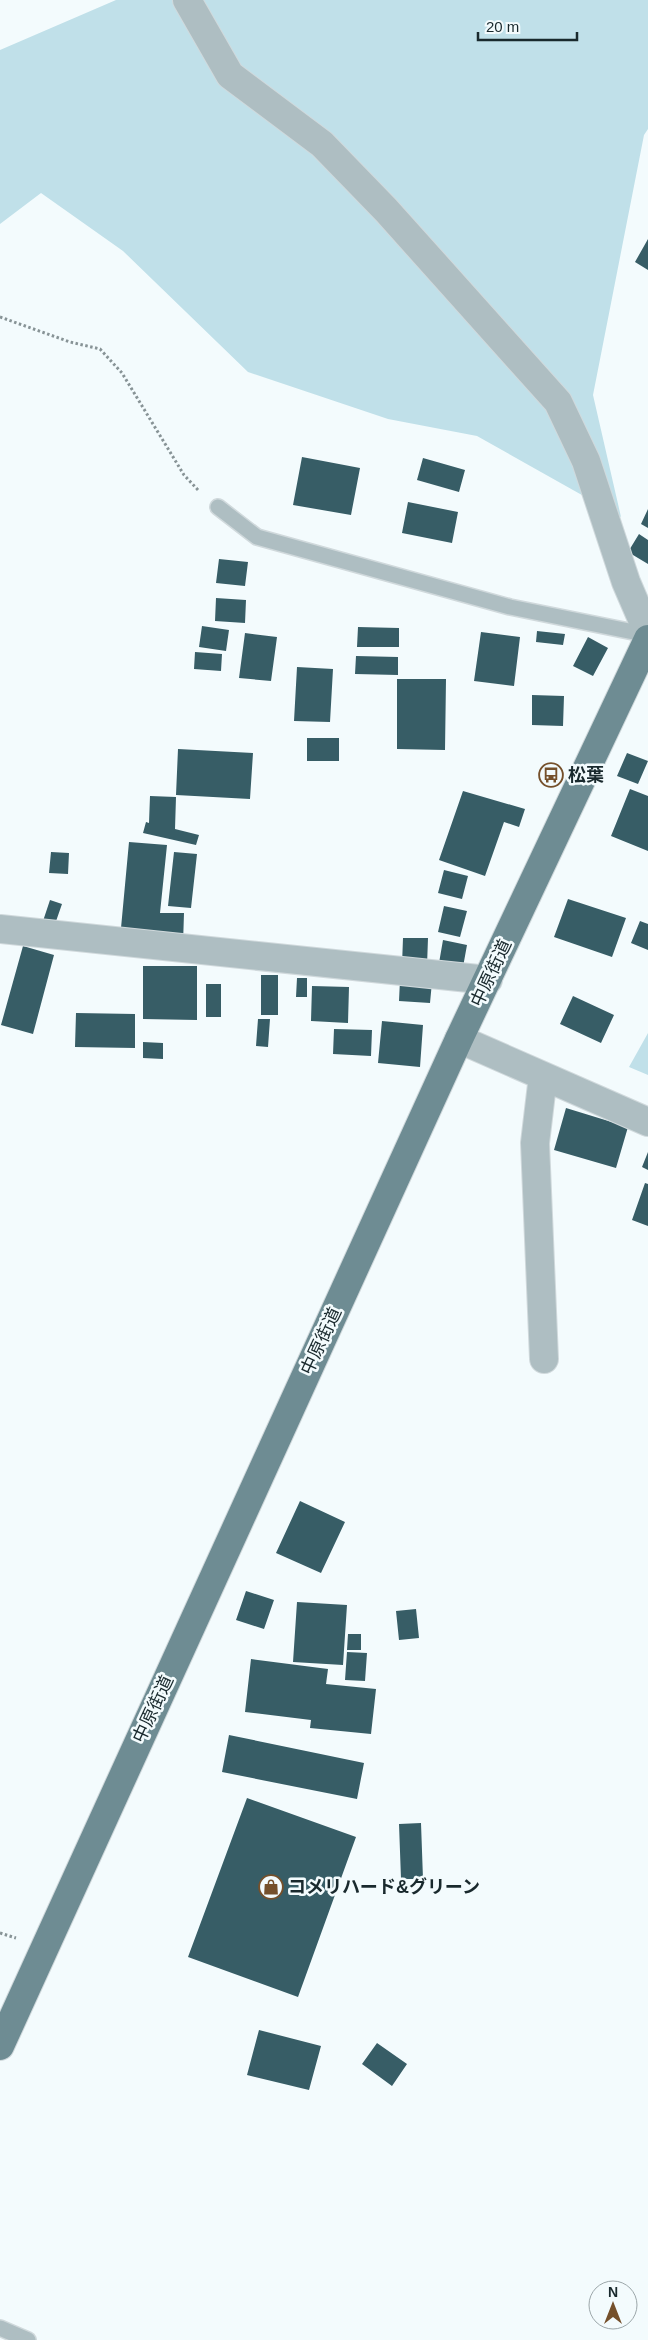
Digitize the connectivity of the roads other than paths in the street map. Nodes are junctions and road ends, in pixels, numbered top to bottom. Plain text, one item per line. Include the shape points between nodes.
1 (187, 0) edge
2 (218, 507) road end
3 (648, 636) edge
4 (0, 929) edge
5 (488, 980) junction
6 (460, 1039) junction
7 (543, 1076) junction
8 (648, 1122) edge
9 (544, 1359) dead end
10 (0, 2046) edge
11 (0, 2328) edge
12 (28, 2340) edge

1 - 3 street via 230,75 322,144 386,210 558,402 586,461 626,582
2 - 3 lane via 257,536 510,607
3 - 5 main road, 中原街道
4 - 5 street
5 - 6 main road, 中原街道
6 - 7 street
6 - 10 main road, 中原街道
7 - 8 street
7 - 9 street via 535,1143
11 - 12 lane

